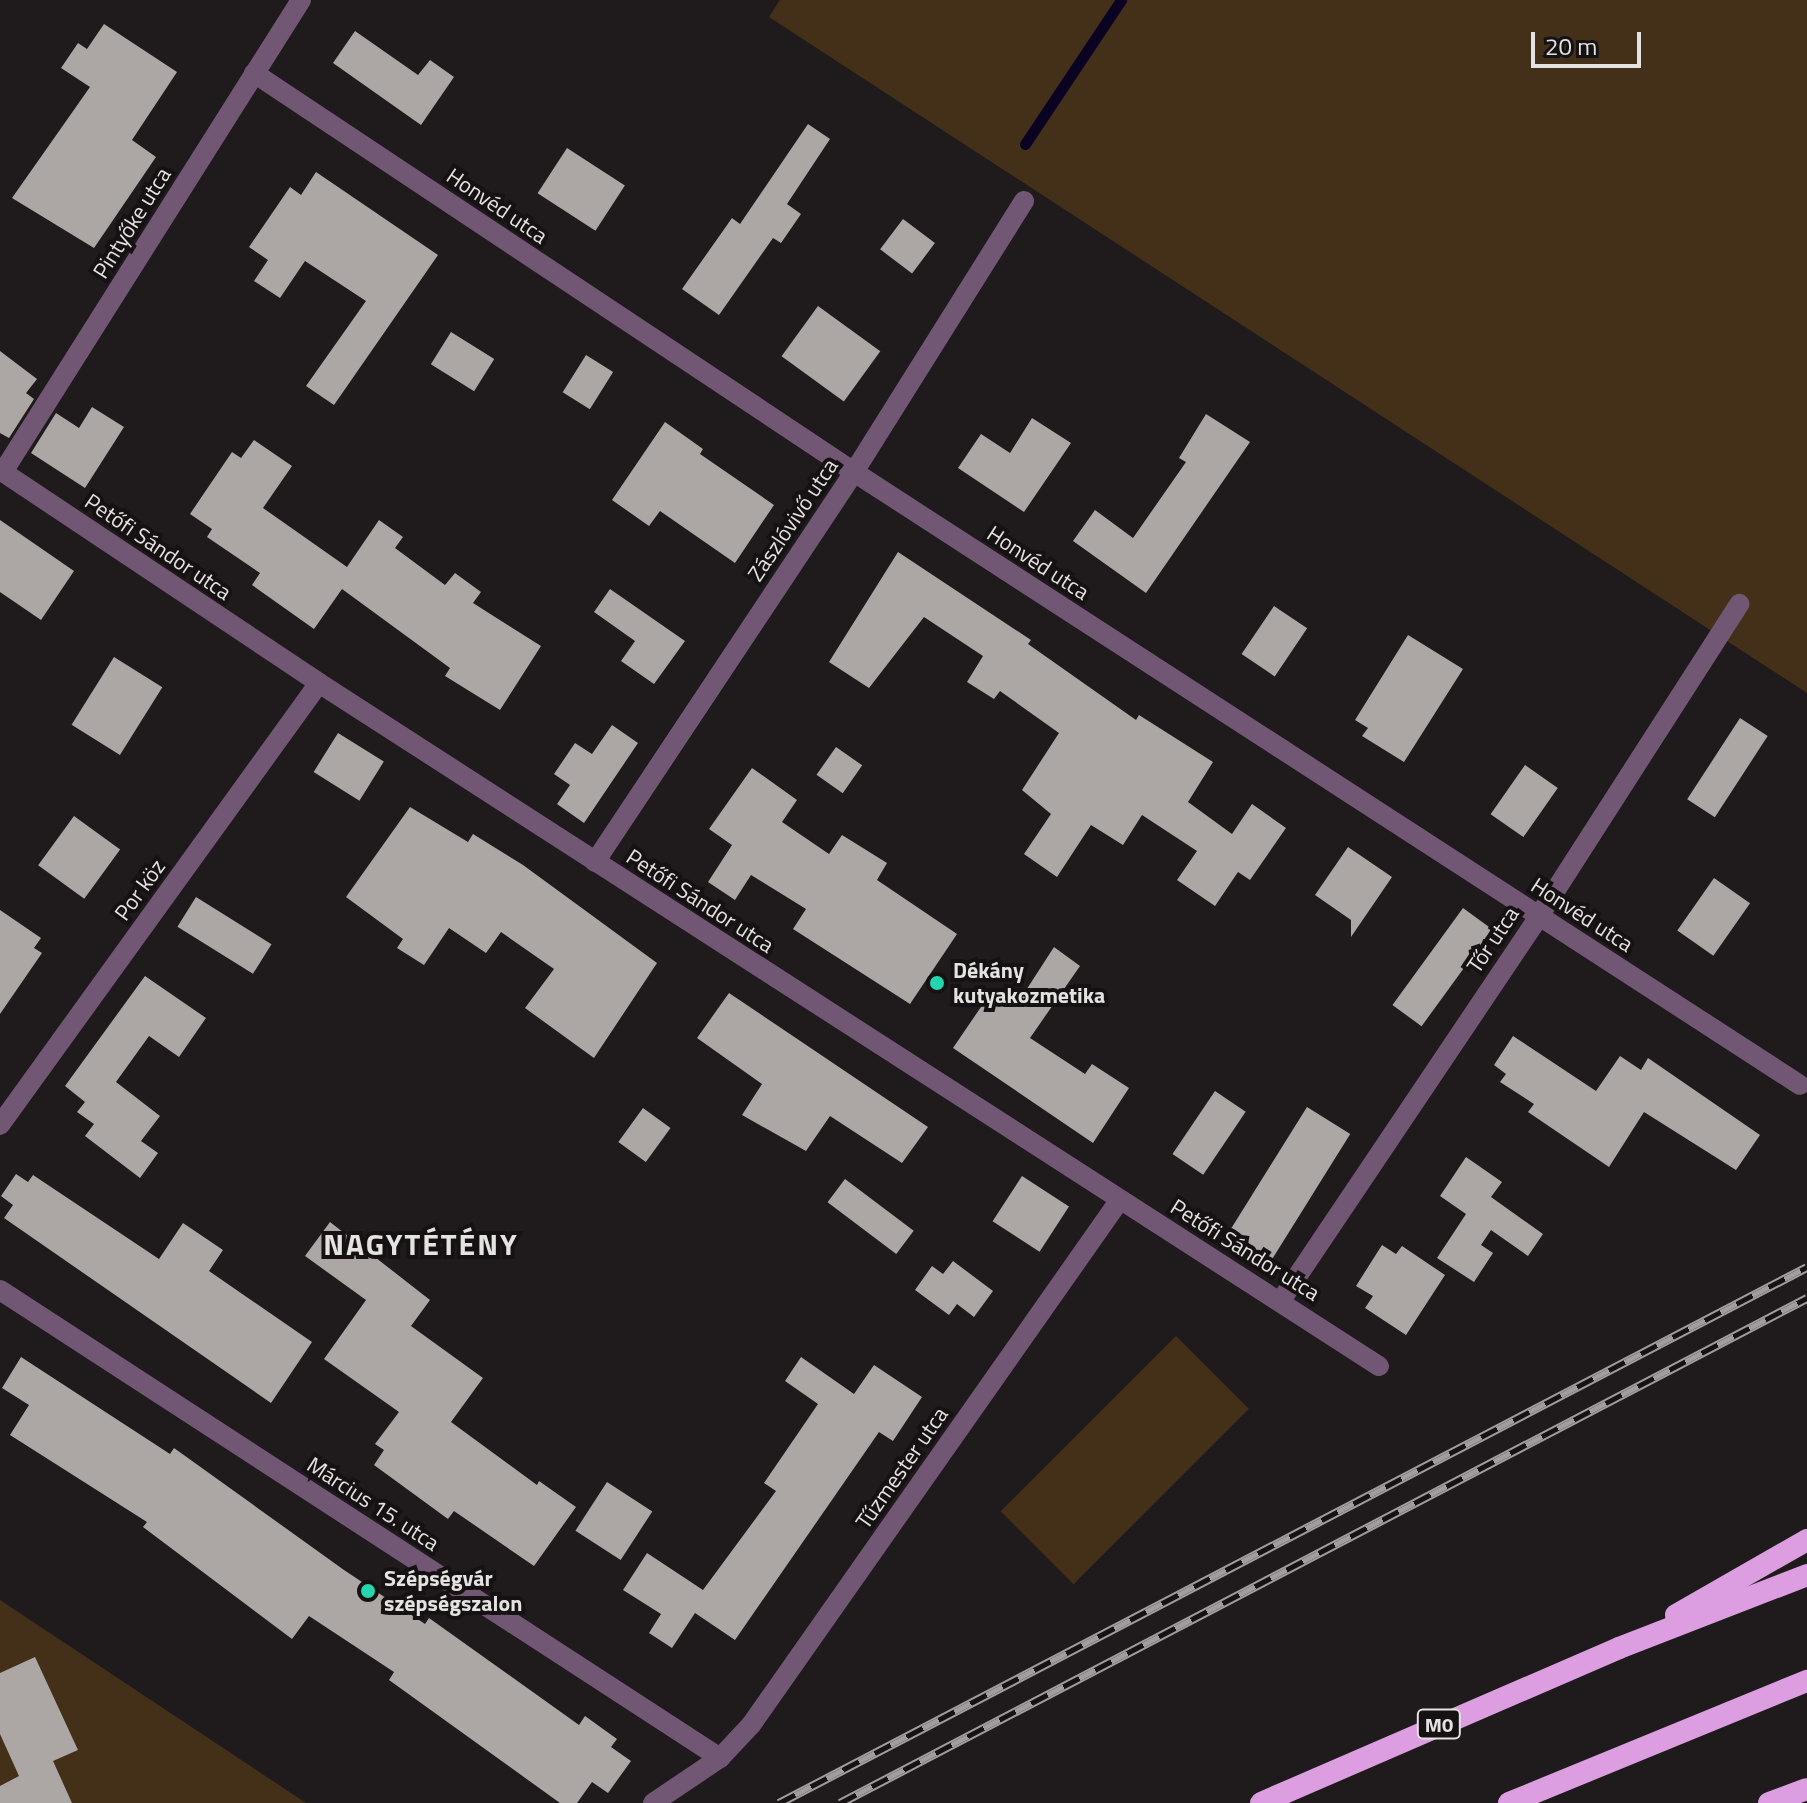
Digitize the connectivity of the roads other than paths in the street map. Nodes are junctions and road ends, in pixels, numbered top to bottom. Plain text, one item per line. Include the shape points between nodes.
1 (301, 0) edge
2 (254, 73) junction
3 (1024, 201) dead end
4 (2, 471) edge
5 (854, 472) junction
6 (1739, 604) dead end
7 (319, 683) junction
8 (595, 862) junction
9 (1539, 916) junction
10 (1800, 1085) dead end
11 (0, 1125) edge
12 (1119, 1201) junction
13 (0, 1290) edge
14 (1282, 1299) junction
15 (1379, 1366) dead end
16 (1807, 1540) edge
17 (1807, 1575) edge
18 (1619, 1648) junction
19 (1807, 1681) edge
20 (720, 1758) junction
21 (1807, 1789) edge
22 (653, 1803) edge
23 (1261, 1803) edge
24 (1509, 1803) edge
25 (1769, 1803) edge

1 - 2 street, Pintyőke utca
2 - 4 street, Pintyőke utca
2 - 5 street, Honvéd utca
3 - 5 street, Zászlóvivő utca
4 - 7 street, Petőfi Sándor utca
5 - 8 street, Zászlóvivő utca
5 - 9 street, Honvéd utca
6 - 9 street, Tőr utca
7 - 8 street, Petőfi Sándor utca
7 - 11 street, Por köz
8 - 12 street, Petőfi Sándor utca
9 - 10 street, Honvéd utca
9 - 14 street, Tőr utca
12 - 14 street, Petőfi Sándor utca
12 - 20 street, Tűzmester utca via 751,1725
13 - 20 street, Március 15. utca
14 - 15 street, Petőfi Sándor utca
16 - 18 highway
17 - 18 highway, M0
18 - 23 highway, M0
19 - 24 highway
20 - 22 street, Tűzmester utca
21 - 25 highway

